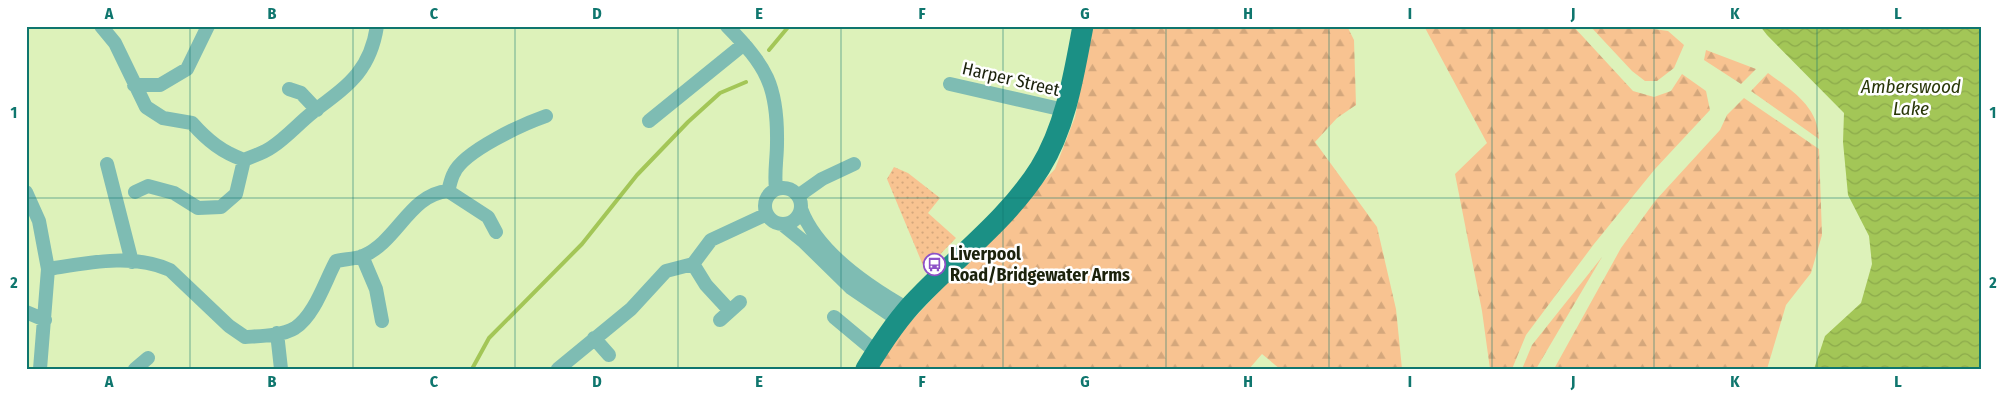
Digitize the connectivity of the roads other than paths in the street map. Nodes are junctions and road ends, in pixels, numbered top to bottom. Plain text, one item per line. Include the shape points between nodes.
1 (101, 26) edge
2 (208, 26) edge
3 (377, 26) edge
4 (727, 26) edge
5 (1083, 26) edge
6 (744, 44) junction
7 (950, 84) dead end
8 (134, 85) junction
9 (289, 89) dead end
10 (317, 110) junction
11 (1064, 110) junction
12 (546, 116) dead end
13 (649, 121) dead end
14 (244, 160) junction
15 (107, 164) dead end
16 (854, 164) dead end
17 (776, 189) junction
18 (448, 191) junction
19 (26, 192) edge
20 (135, 192) dead end
21 (800, 203) junction
22 (767, 214) junction
23 (782, 224) junction
24 (496, 232) dead end
25 (362, 256) junction
26 (132, 262) junction
27 (693, 264) junction
28 (48, 270) junction
29 (730, 311) dead end
30 (26, 312) edge
31 (903, 314) junction
32 (834, 318) dead end
33 (45, 320) junction
34 (382, 321) dead end
35 (277, 333) junction
36 (594, 338) junction
37 (609, 355) dead end
38 (148, 358) dead end
39 (871, 360) edge
40 (40, 369) edge
41 (135, 369) edge
42 (281, 369) edge
43 (558, 369) edge

1 - 8 street via 115,43
2 - 8 street via 187,69 160,85
3 - 10 street via 370,56 357,76 340,94
4 - 6 street
5 - 11 main road
6 - 13 street
6 - 17 street via 767,74 775,101
7 - 11 street, Harper Street
8 - 14 street via 146,107 163,118 192,123 225,153
9 - 10 street via 301,93
10 - 14 street via 270,149
11 - 31 main road via 1048,153 1014,204
12 - 18 street via 504,134 474,154 454,171
14 - 20 street via 236,194 221,207 198,208 174,193 148,186
15 - 26 street
16 - 21 street via 822,179
17 - 21 street via 791,190
17 - 22 street via 767,197
18 - 24 street via 488,217
18 - 25 street via 434,192 420,202 381,245
19 - 28 street via 39,221
21 - 23 street via 796,218
21 - 31 street via 810,228 840,261
22 - 23 street
22 - 27 street via 711,240
23 - 31 street via 851,288
25 - 34 street via 376,289
25 - 35 street via 336,261 310,312 295,328
26 - 28 street via 100,261
26 - 35 street via 158,264 170,270 245,337
27 - 29 street via 706,285
27 - 36 street via 666,271 631,309
28 - 33 street
30 - 33 street
31 - 39 main road
32 - 39 street
33 - 40 street
35 - 42 street
36 - 37 street
36 - 43 street
38 - 41 street

